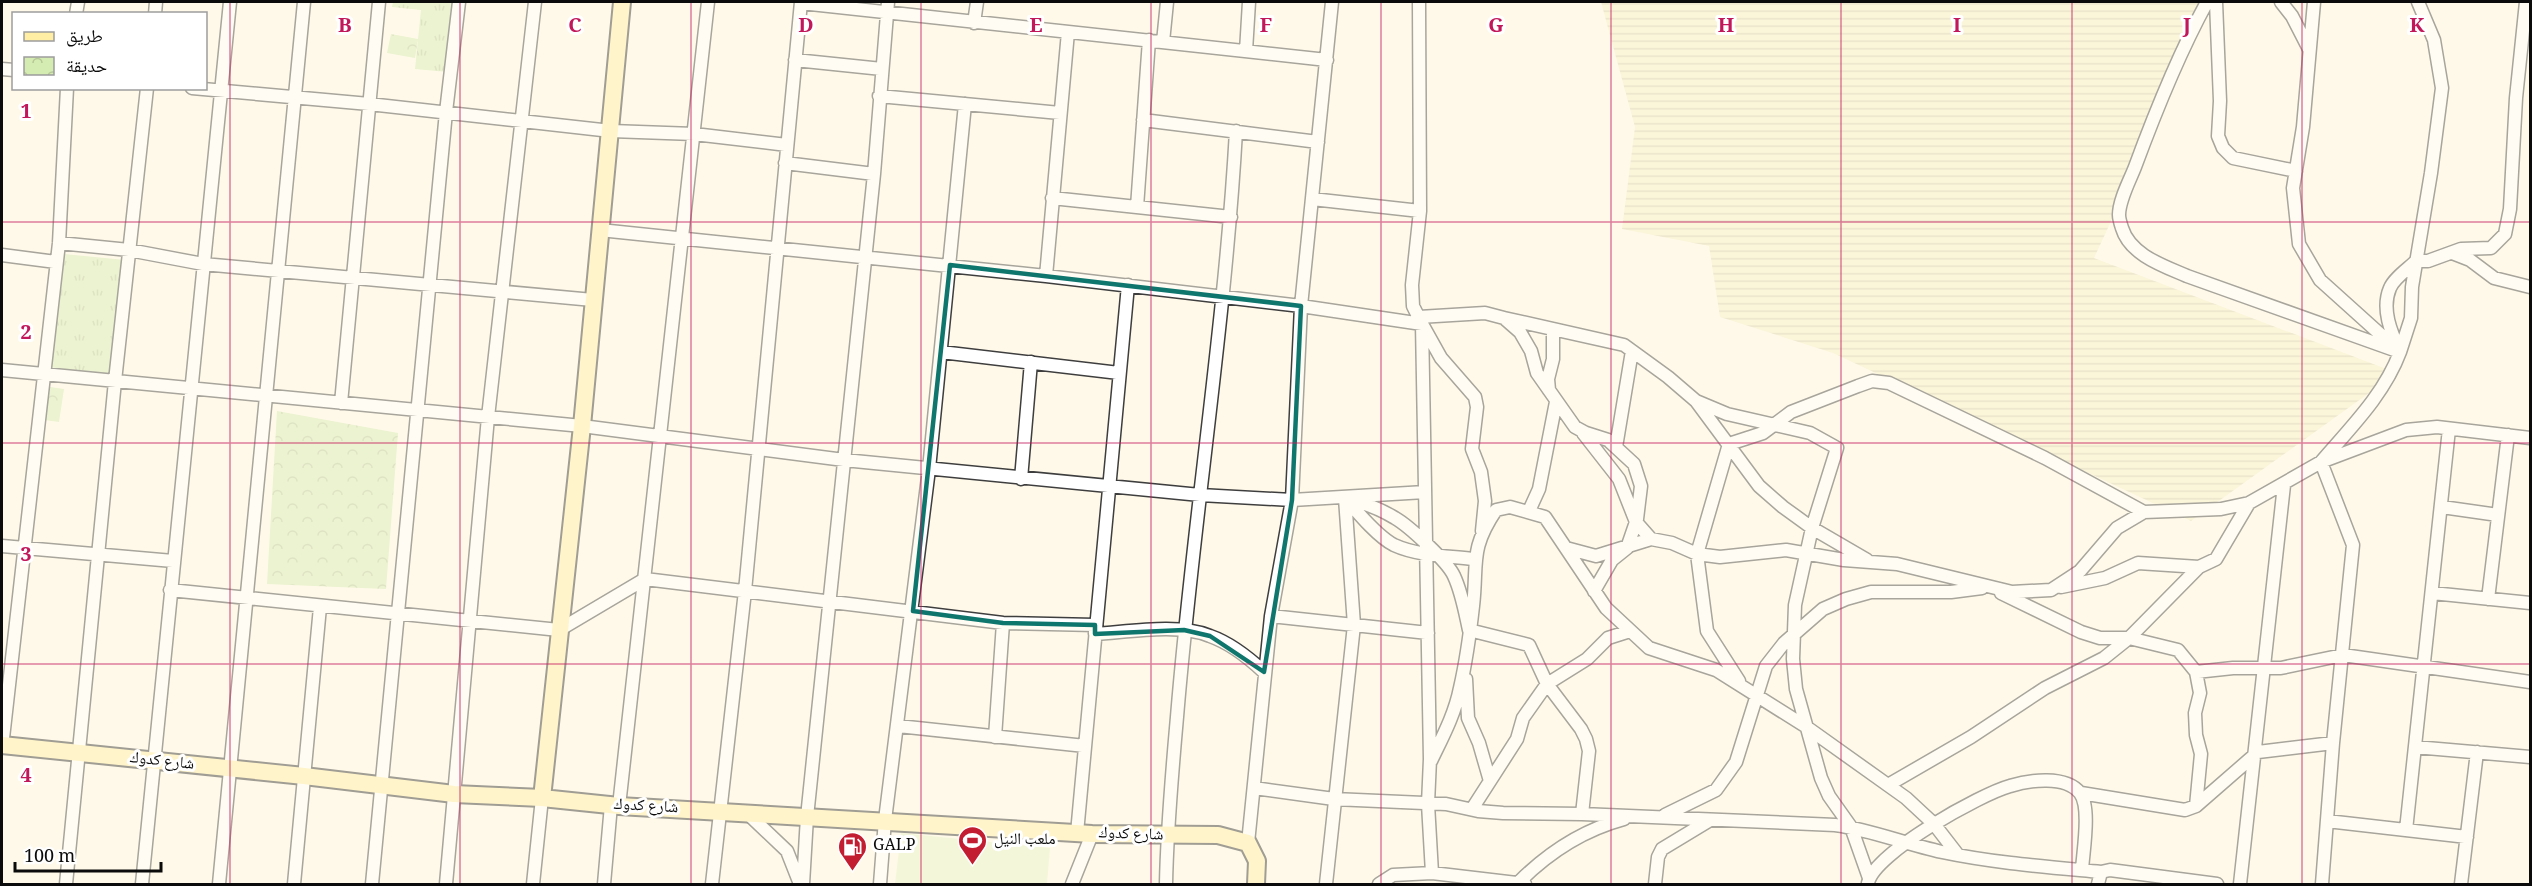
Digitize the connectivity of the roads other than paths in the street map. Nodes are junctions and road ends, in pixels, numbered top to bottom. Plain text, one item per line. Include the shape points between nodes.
1 (230, 2) edge
2 (304, 2) edge
3 (379, 2) edge
4 (459, 2) edge
5 (535, 2) edge
6 (622, 2) edge
7 (708, 2) edge
8 (801, 2) edge
9 (977, 2) edge
10 (1167, 2) edge
11 (1250, 2) edge
12 (1332, 2) edge
13 (1419, 2) edge
14 (2206, 2) edge
15 (2216, 2) edge
16 (2281, 2) edge
17 (2314, 2) edge
18 (2418, 2) edge
19 (2526, 2) edge
20 (888, 7) edge
21 (974, 23) junction
22 (1068, 32) junction
23 (1149, 40) junction
24 (1163, 42) junction
25 (2310, 50) junction
26 (1246, 51) junction
27 (795, 60) junction
28 (1327, 60) junction
29 (882, 69) junction
30 (67, 90) edge
31 (147, 90) edge
32 (206, 90) edge
33 (220, 92) junction
34 (879, 96) junction
35 (296, 99) junction
36 (369, 104) junction
37 (965, 104) junction
38 (446, 112) junction
39 (1060, 113) junction
40 (1143, 120) junction
41 (523, 121) junction
42 (611, 131) junction
43 (1236, 131) junction
44 (694, 134) junction
45 (1318, 142) junction
46 (787, 145) junction
47 (785, 163) junction
48 (2296, 171) junction
49 (874, 174) junction
50 (1052, 198) junction
51 (1312, 200) junction
52 (1137, 207) junction
53 (1420, 211) junction
54 (1231, 218) junction
55 (600, 230) junction
56 (683, 237) junction
57 (59, 243) junction
58 (777, 248) junction
59 (129, 250) junction
60 (2451, 253) junction
61 (2, 255) edge
62 (864, 256) junction
63 (2416, 261) junction
64 (56, 262) junction
65 (203, 264) junction
66 (950, 266) junction
67 (280, 270) junction
68 (1046, 276) junction
69 (353, 278) junction
70 (431, 285) junction
71 (1128, 285) junction
72 (2530, 288) edge
73 (503, 292) junction
74 (1222, 297) junction
75 (593, 300) junction
76 (1300, 306) junction
77 (1504, 318) junction
78 (1420, 321) junction
79 (1553, 329) junction
80 (1632, 351) junction
81 (941, 352) junction
82 (2400, 352) junction
83 (1031, 362) junction
84 (2, 370) edge
85 (1119, 373) junction
86 (43, 374) junction
87 (115, 381) junction
88 (190, 388) junction
89 (265, 396) junction
90 (1553, 397) junction
91 (1696, 401) junction
92 (341, 403) junction
93 (417, 410) junction
94 (488, 417) junction
95 (1774, 424) junction
96 (582, 426) junction
97 (2450, 429) junction
98 (1581, 430) junction
99 (2508, 435) junction
100 (660, 436) junction
101 (2530, 438) edge
102 (1729, 444) junction
103 (1616, 447) junction
104 (758, 448) junction
105 (844, 460) junction
106 (2321, 462) junction
107 (929, 468) junction
108 (1021, 479) junction
109 (1108, 485) junction
110 (2284, 485) junction
111 (1425, 492) junction
112 (1200, 495) junction
113 (1345, 498) junction
114 (1292, 500) junction
115 (2249, 503) junction
116 (2442, 507) junction
117 (1529, 511) junction
118 (2144, 512) junction
119 (2498, 515) junction
120 (1636, 522) junction
121 (1812, 528) junction
122 (1482, 531) junction
123 (1651, 539) junction
124 (2, 546) edge
125 (23, 548) junction
126 (1566, 548) junction
127 (1627, 548) junction
128 (1430, 551) junction
129 (1806, 553) junction
130 (98, 554) junction
131 (1697, 554) junction
132 (1474, 559) junction
133 (173, 561) junction
134 (1871, 562) junction
135 (2199, 567) junction
136 (645, 579) junction
137 (1988, 587) junction
138 (170, 590) junction
139 (2050, 590) junction
140 (745, 591) junction
141 (1594, 591) junction
142 (2432, 593) junction
143 (245, 598) junction
144 (2488, 598) junction
145 (830, 601) junction
146 (2530, 603) edge
147 (320, 607) junction
148 (913, 611) junction
149 (398, 615) junction
150 (1271, 616) junction
151 (470, 620) junction
152 (1003, 623) junction
153 (1354, 625) junction
154 (559, 630) junction
155 (1184, 630) junction
156 (1469, 630) junction
157 (1630, 631) junction
158 (1428, 633) junction
159 (1095, 634) junction
160 (1793, 635) junction
161 (2129, 638) junction
162 (1466, 654) junction
163 (2343, 656) junction
164 (2424, 667) junction
165 (2265, 668) junction
166 (1264, 672) junction
167 (2196, 672) junction
168 (2530, 682) edge
169 (1547, 684) junction
170 (1741, 685) junction
171 (1756, 695) junction
172 (897, 726) junction
173 (1805, 726) junction
174 (995, 737) junction
175 (2333, 743) junction
176 (2, 746) edge
177 (1084, 746) junction
178 (2415, 747) junction
179 (2477, 752) junction
180 (79, 754) junction
181 (2255, 755) junction
182 (2530, 757) edge
183 (153, 761) junction
184 (1430, 763) junction
185 (230, 769) junction
186 (304, 776) junction
187 (1490, 781) junction
188 (382, 785) junction
189 (1888, 785) junction
190 (1254, 788) junction
191 (2081, 793) junction
192 (454, 794) junction
193 (542, 798) junction
194 (1334, 799) junction
195 (1428, 804) junction
196 (615, 806) junction
197 (2196, 806) junction
198 (1472, 809) junction
199 (721, 810) junction
200 (747, 813) junction
201 (1582, 814) junction
202 (1637, 816) junction
203 (807, 817) junction
204 (1661, 817) junction
205 (1711, 819) junction
206 (885, 820) junction
207 (2327, 821) junction
208 (1934, 824) junction
209 (1851, 827) junction
210 (2406, 830) junction
211 (1084, 833) junction
212 (1167, 836) junction
213 (2467, 837) junction
214 (1248, 843) junction
215 (1906, 843) junction
216 (1958, 855) junction
217 (2082, 870) junction
218 (1432, 873) junction
219 (2099, 878) edge
220 (1461, 880) edge
221 (1869, 881) edge
222 (1522, 884) edge
223 (66, 885) edge
224 (142, 885) edge
225 (219, 885) edge
226 (294, 885) edge
227 (372, 885) edge
228 (446, 885) edge
229 (533, 885) edge
230 (604, 885) edge
231 (712, 885) edge
232 (802, 885) edge
233 (880, 885) edge
234 (1072, 885) edge
235 (1166, 885) edge
236 (1256, 885) edge
237 (1326, 885) edge
238 (1379, 885) edge
239 (1655, 885) edge
240 (2217, 885) edge
241 (2240, 885) edge
242 (2322, 885) edge
243 (2461, 885) edge

1 - 33 street
2 - 35 street
3 - 36 street
4 - 38 street
5 - 41 street
6 - 42 street
7 - 44 street
8 - 20 street
8 - 27 street
9 - 21 street
10 - 24 street
11 - 26 street
12 - 28 street
13 - 53 street
14 - 82 street via 2161,98 2127,187 2119,213 2122,231 2153,262
15 - 48 street via 2218,136 2223,148 2233,158
16 - 25 street
17 - 25 street
18 - 63 street via 2434,40 2442,88
19 - 60 street via 2505,234 2491,248
20 - 21 street
20 - 29 street
21 - 22 street
22 - 23 street
22 - 39 street
23 - 24 street
23 - 40 street
24 - 26 street
25 - 48 street
26 - 28 street
27 - 29 street
27 - 46 street
28 - 45 street
29 - 34 street
30 - 57 street
31 - 59 street
32 - 33 street
33 - 35 street
33 - 65 street
34 - 37 street
34 - 49 street
35 - 36 street
35 - 67 street
36 - 38 street
36 - 69 street
37 - 39 street
37 - 66 street
38 - 41 street
38 - 70 street
39 - 50 street
40 - 43 street
40 - 52 street
41 - 42 street
41 - 73 street
42 - 44 street
42 - 55 street
43 - 45 street
43 - 54 street
44 - 46 street
44 - 56 street
45 - 51 street
46 - 47 street
47 - 49 street
47 - 58 street
48 - 82 street via 2293,188 2299,244 2320,280
49 - 62 street
50 - 52 street
50 - 68 street
51 - 53 street
51 - 76 street
52 - 54 street
53 - 78 street via 1412,285 1413,306
54 - 74 street
55 - 56 street
55 - 75 street
56 - 58 street
56 - 100 street
57 - 59 street
57 - 64 street
58 - 62 street
58 - 104 street
59 - 65 street
59 - 87 street
60 - 63 street
60 - 72 street via 2470,260 2494,278
61 - 64 street
62 - 66 street
62 - 105 street
63 - 82 street via 2411,318
63 - 82 street via 2390,286 2388,325
64 - 86 street
65 - 67 street
65 - 88 street
66 - 68 street
66 - 81 street
67 - 69 street
67 - 89 street
68 - 71 street
69 - 70 street
69 - 92 street
70 - 73 street
70 - 93 street
71 - 74 street
71 - 85 street
73 - 75 street
73 - 94 street
74 - 76 street
74 - 112 street
75 - 96 street
76 - 78 street
76 - 114 street
77 - 78 street via 1485,313
77 - 79 street
77 - 90 street via 1520,332 1531,351 1537,374
78 - 111 street
78 - 122 street via 1442,358 1475,397 1472,449 1482,472
79 - 80 street via 1624,345
79 - 90 street via 1548,379
80 - 91 street
80 - 103 street
81 - 83 street
81 - 107 street
82 - 106 street via 2386,384
83 - 85 street
83 - 108 street
84 - 86 street
85 - 109 street
86 - 87 street
86 - 125 street
87 - 88 street
87 - 130 street
88 - 89 street
88 - 133 street
89 - 92 street
89 - 143 street
90 - 98 street
90 - 117 street via 1539,489
91 - 95 street via 1727,414
91 - 102 street
92 - 93 street
93 - 94 street
93 - 149 street
94 - 96 street
94 - 151 street
95 - 102 street via 1763,433
95 - 118 street via 1791,412 1865,383 1889,383 2045,458
95 - 121 street via 1810,432 1837,448
96 - 100 street
96 - 154 street
97 - 99 street
97 - 106 street via 2406,430
97 - 116 street
98 - 103 street
98 - 120 street via 1619,479
99 - 101 street
99 - 119 street
100 - 104 street
100 - 136 street
102 - 121 street via 1759,486
102 - 131 street
103 - 120 street via 1634,464 1641,486
104 - 105 street
104 - 140 street
105 - 107 street
105 - 145 street
106 - 110 street
106 - 163 street via 2353,545
107 - 108 street
107 - 148 street
108 - 109 street
109 - 112 street
109 - 159 street
110 - 115 street
110 - 165 street
111 - 113 street
111 - 128 street
112 - 114 street
112 - 155 street
113 - 114 street
113 - 128 street via 1397,519
113 - 128 street via 1394,545
113 - 153 street
114 - 150 street
115 - 118 street via 2221,509
115 - 135 street via 2216,559
116 - 119 street
116 - 142 street
117 - 122 street via 1510,507 1496,510
117 - 126 street via 1545,517
118 - 139 street via 2117,528 2080,571
119 - 144 street
120 - 123 street
120 - 127 street
121 - 129 street
121 - 134 street
122 - 132 street
123 - 127 street
123 - 131 street
124 - 125 street
125 - 130 street
125 - 176 street
126 - 127 street via 1596,556
126 - 141 street
127 - 141 street via 1612,560
128 - 132 street
128 - 156 street via 1453,574
128 - 158 street
129 - 131 street via 1786,550 1720,557
129 - 134 street
129 - 160 street
130 - 133 street
130 - 180 street
131 - 170 street via 1707,631
132 - 156 street
133 - 138 street
134 - 137 street via 1897,564
135 - 139 street via 2138,563 2105,578
135 - 161 street
136 - 140 street
136 - 154 street
136 - 196 street
137 - 139 street via 2012,592
137 - 160 street via 1951,592 1871,592 1823,609
137 - 161 street via 2081,632 2100,638
138 - 143 street
138 - 183 street
140 - 145 street
140 - 199 street
141 - 157 street
142 - 144 street
142 - 164 street
143 - 147 street
143 - 185 street
144 - 146 street
145 - 148 street
145 - 203 street
147 - 149 street
147 - 186 street
148 - 152 street
148 - 172 street
149 - 151 street
149 - 188 street
150 - 153 street
150 - 166 street
151 - 154 street
151 - 192 street
152 - 159 street via 1095,625
152 - 174 street
153 - 158 street
153 - 194 street
154 - 193 street
155 - 159 street
155 - 166 street via 1210,636 1249,658
155 - 212 street
156 - 162 street
156 - 169 street via 1530,645
157 - 169 street via 1608,638 1587,659
157 - 170 street via 1650,648 1716,670
158 - 184 street
159 - 177 street
160 - 171 street via 1766,666
160 - 173 street via 1796,689
161 - 167 street via 2178,650
161 - 189 street via 2104,658 2045,688
162 - 184 street via 1460,690
162 - 187 street via 1468,718
163 - 164 street
163 - 165 street
163 - 175 street
164 - 168 street
164 - 178 street
165 - 167 street
165 - 181 street
166 - 190 street
167 - 197 street via 2200,693 2196,735 2201,754
169 - 187 street via 1523,718 1517,739
169 - 201 street via 1586,739 1589,751
170 - 171 street
171 - 173 street
171 - 204 street via 1736,762 1716,790
172 - 174 street
172 - 206 street
173 - 189 street
173 - 209 street via 1829,796
174 - 177 street
175 - 181 street
175 - 207 street
176 - 180 street, شارع كدوك
177 - 211 street
178 - 179 street
178 - 210 street
179 - 182 street
179 - 213 street
180 - 183 street, شارع كدوك
180 - 223 street
181 - 197 street
181 - 241 street
183 - 185 street, شارع كدوك
183 - 224 street
184 - 195 street
185 - 186 street, شارع كدوك
185 - 225 street
186 - 188 street, شارع كدوك
186 - 226 street
187 - 198 street
188 - 192 street, شارع كدوك
188 - 227 street
189 - 208 street
190 - 194 street
190 - 214 street
191 - 197 street via 2185,810
191 - 208 street via 2070,784 2054,781 2008,786
191 - 217 street via 2085,811
192 - 193 street, شارع كدوك
192 - 228 street
193 - 196 street, شارع كدوك
193 - 229 street
194 - 195 street
194 - 237 street
195 - 198 street
195 - 218 street
196 - 199 street, شارع كدوك
196 - 230 street
198 - 201 street
199 - 200 street, شارع كدوك
199 - 231 street
200 - 203 street, شارع كدوك
200 - 232 street via 787,851
201 - 202 street
202 - 204 street
202 - 222 street via 1573,839 1542,861
203 - 206 street, شارع كدوك
203 - 232 street
204 - 205 street
205 - 209 street
205 - 239 street via 1662,849
206 - 211 street, شارع كدوك
206 - 233 street
207 - 210 street
207 - 242 street
208 - 215 street
208 - 216 street
209 - 215 street
209 - 221 street
210 - 213 street
211 - 212 street, شارع كدوك
211 - 234 street
212 - 214 street, شارع كدوك via 1218,835
212 - 235 street
213 - 243 street
214 - 236 street via 1257,861
215 - 216 street
215 - 221 street
216 - 217 street
217 - 219 street
218 - 220 street
218 - 238 street via 1393,875
219 - 240 street via 2110,870
220 - 222 street

